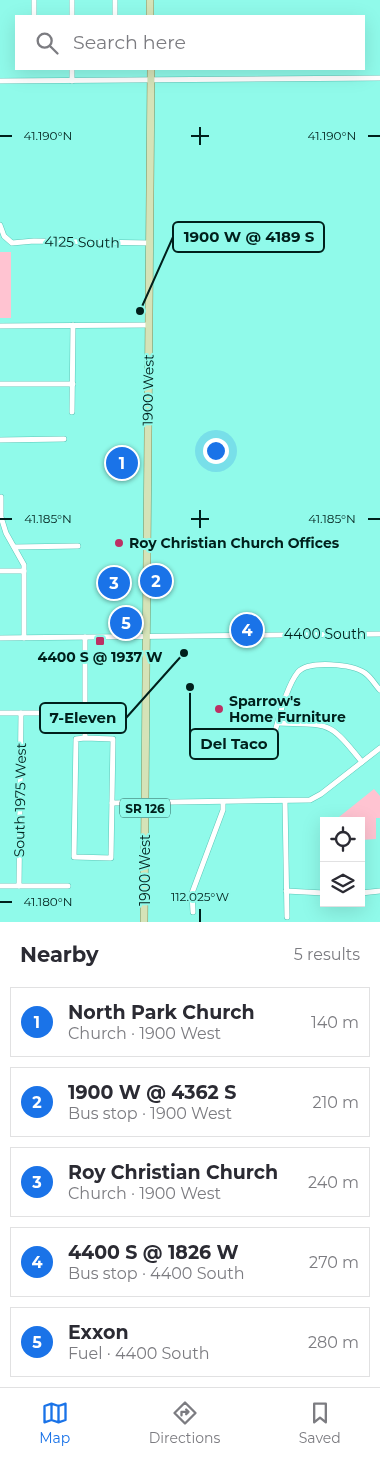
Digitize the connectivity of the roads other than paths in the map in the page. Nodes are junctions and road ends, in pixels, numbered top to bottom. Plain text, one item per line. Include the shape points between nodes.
1 (34, 0) edge
2 (72, 0) edge
3 (116, 0) edge
4 (150, 0) edge
5 (34, 15) edge
6 (72, 15) edge
7 (115, 15) edge
8 (150, 15) edge
9 (72, 70) edge
10 (151, 70) edge
11 (380, 78) edge
12 (151, 80) junction
13 (0, 81) edge
14 (72, 81) junction
15 (0, 225) edge
16 (150, 243) junction
17 (73, 325) junction
18 (149, 325) junction
19 (0, 326) edge
20 (0, 384) edge
21 (72, 384) junction
22 (72, 412) dead end
23 (64, 439) dead end
24 (0, 440) edge
25 (2, 497) edge
26 (78, 546) dead end
27 (16, 547) junction
28 (0, 571) edge
29 (24, 571) junction
30 (380, 634) edge
31 (146, 636) junction
32 (85, 637) junction
33 (0, 638) edge
34 (24, 638) junction
35 (380, 690) edge
36 (0, 713) edge
37 (21, 713) junction
38 (85, 713) junction
39 (278, 723) junction
40 (85, 738) junction
41 (273, 745) dead end
42 (380, 748) edge
43 (362, 762) junction
44 (285, 801) junction
45 (145, 802) junction
46 (224, 802) junction
47 (112, 804) junction
48 (0, 886) edge
49 (19, 886) junction
50 (68, 886) dead end
51 (286, 891) junction
52 (380, 891) edge
53 (365, 892) edge
54 (320, 893) edge
55 (193, 912) dead end
56 (286, 916) dead end
57 (144, 922) edge

1 - 5 street
2 - 6 street
3 - 7 street
4 - 8 main road
9 - 14 street
10 - 12 main road, 1900 West / SR 126
11 - 12 street
12 - 14 street
12 - 16 main road, 1900 West / SR 126
13 - 14 street
15 - 16 street, 4125 South via 4,236 12,243
16 - 18 main road, 1900 West / SR 126
17 - 18 street
17 - 19 street
17 - 21 street
18 - 31 main road, 1900 West / SR 126
20 - 21 street
21 - 22 street
23 - 24 street
25 - 27 street via 1,517 6,533
26 - 27 street
27 - 29 street
28 - 29 street
29 - 34 street
30 - 31 street, 4400 South
31 - 32 street, 4400 South
31 - 45 main road, 1900 West / SR 126
32 - 34 street, 4400 South
32 - 38 street
33 - 34 street, 4400 South
35 - 39 street via 365,673 355,668 335,665 302,668 292,681
36 - 37 street
37 - 38 street
37 - 49 street, South 1975 West
38 - 40 street
39 - 41 street
39 - 43 street via 328,726 339,733
40 - 47 street via 113,739
40 - 47 street via 76,740 74,857 111,858
42 - 43 street
43 - 44 street via 310,800
44 - 46 street
44 - 51 street
45 - 46 street
45 - 47 street
45 - 57 main road, 1900 West / SR 126
46 - 55 street via 192,893
48 - 49 street
49 - 50 street
51 - 54 street
51 - 56 street
52 - 53 street

